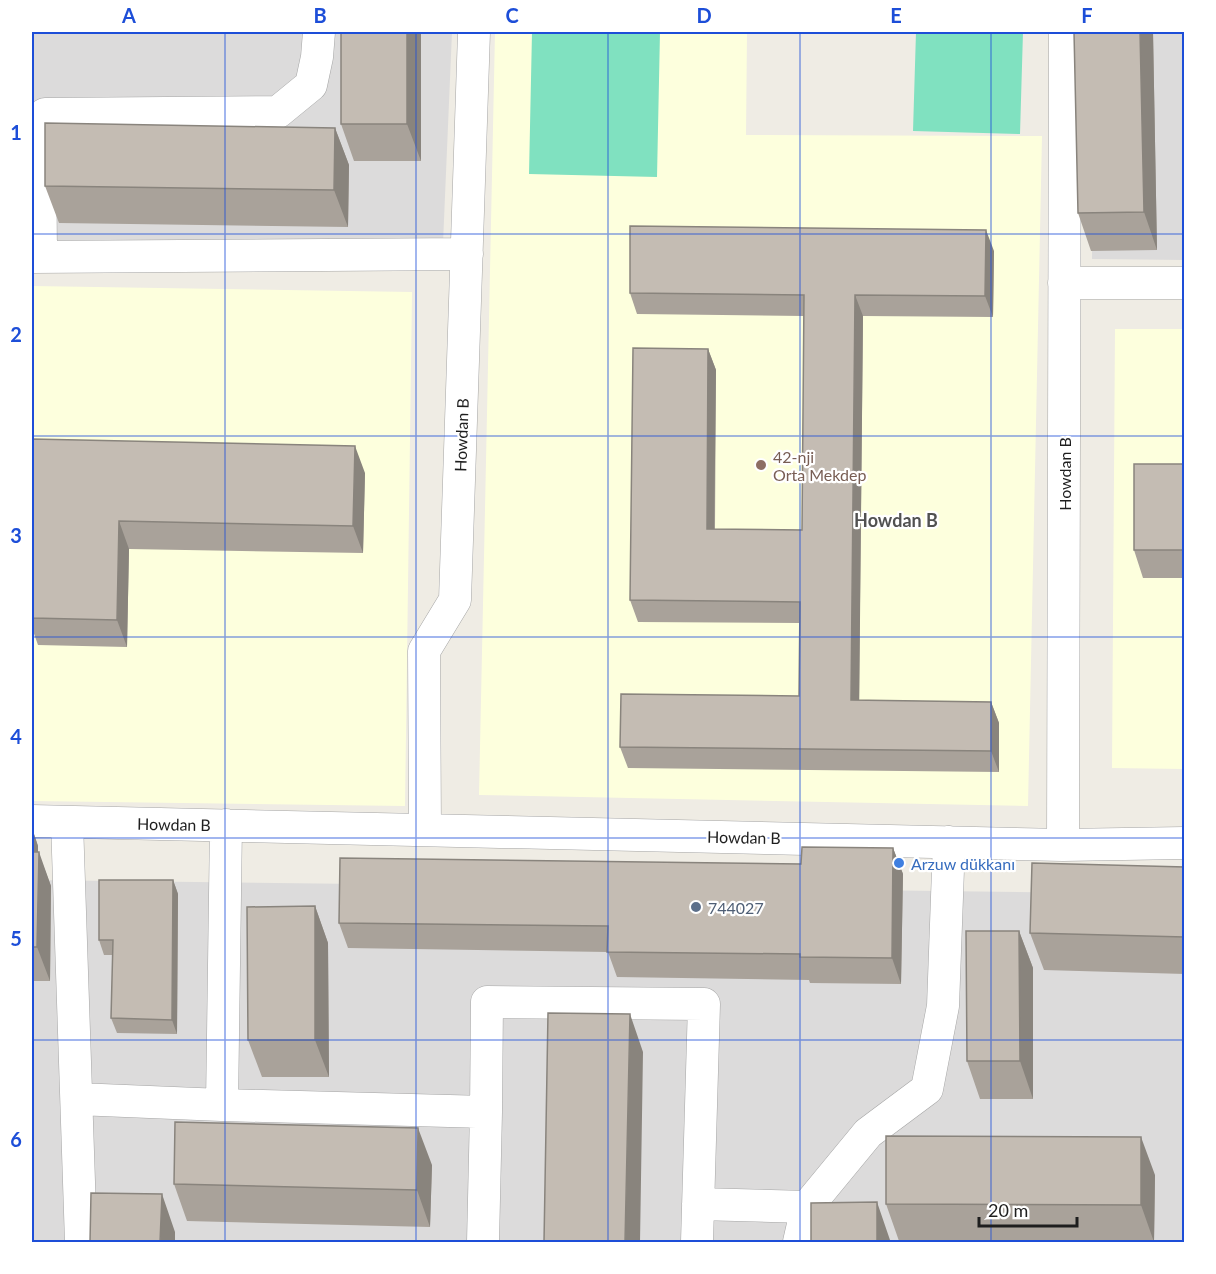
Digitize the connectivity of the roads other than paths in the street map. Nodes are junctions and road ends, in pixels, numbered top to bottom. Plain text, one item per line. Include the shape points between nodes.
1 (319, 32) edge
2 (474, 32) edge
3 (1065, 32) edge
4 (467, 254) junction
5 (36, 257) edge
6 (1064, 283) junction
7 (1185, 283) edge
8 (32, 821) edge
9 (67, 822) junction
10 (226, 825) junction
11 (425, 830) junction
12 (949, 842) junction
13 (1185, 843) edge
14 (1064, 845) junction
15 (77, 1099) junction
16 (222, 1105) junction
17 (486, 1112) junction
18 (698, 1204) junction
19 (807, 1207) junction
20 (81, 1242) edge
21 (483, 1242) edge
22 (697, 1242) edge
23 (799, 1242) edge

1 - 5 lane via 311,85 278,112 45,114 40,136
2 - 4 lane, Howdan B
3 - 6 lane, Howdan B
4 - 5 lane
4 - 11 lane, Howdan B via 455,600 424,651
6 - 7 lane
6 - 14 lane, Howdan B
8 - 9 lane, Howdan B
9 - 10 lane, Howdan B
9 - 15 lane
10 - 11 lane, Howdan B
10 - 16 lane
11 - 12 lane, Howdan B
12 - 14 lane, Howdan B
12 - 19 lane via 943,1006 927,1089 868,1133
13 - 14 lane, Howdan B
15 - 16 lane
15 - 20 lane
16 - 17 lane
17 - 18 lane via 487,1002 704,1004
17 - 21 lane
18 - 19 lane
18 - 22 lane
19 - 23 lane

